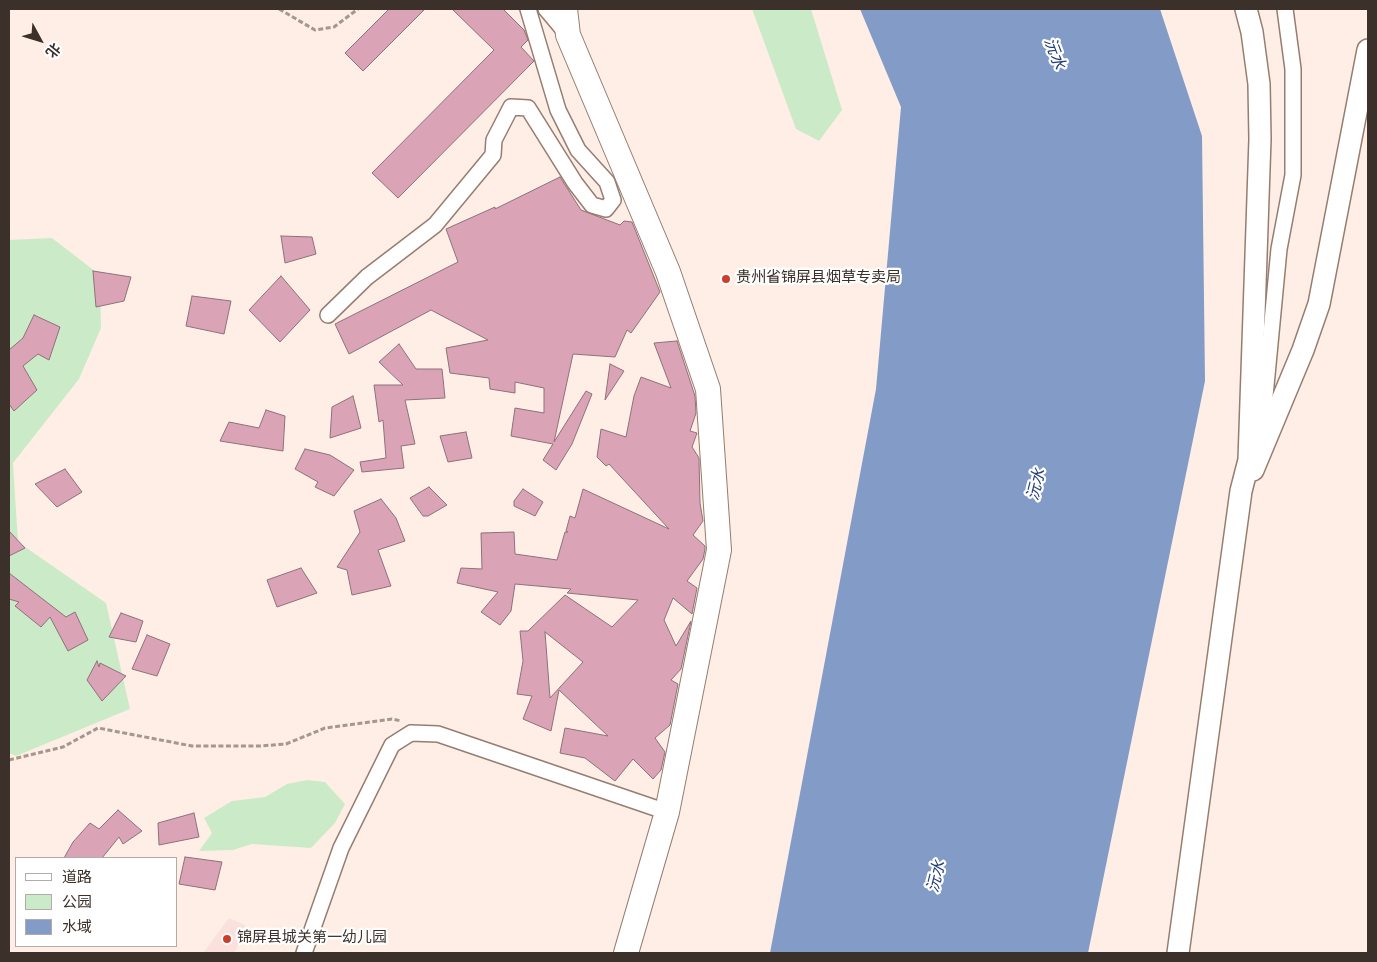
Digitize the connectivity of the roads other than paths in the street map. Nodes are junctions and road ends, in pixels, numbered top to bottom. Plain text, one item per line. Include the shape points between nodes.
1 (528, 9) edge
2 (546, 9) edge
3 (564, 9) edge
4 (1246, 9) edge
5 (1285, 9) edge
6 (568, 35) junction
7 (1368, 50) edge
8 (328, 316) dead end
9 (1259, 457) junction
10 (1241, 491) junction
11 (667, 812) junction
12 (304, 953) edge
13 (626, 953) edge
14 (1178, 953) edge

1 - 8 street via 558,110 578,150 606,182 612,200 606,209 592,205 528,108 511,107 494,140 493,155 435,225 367,277
2 - 6 street
3 - 6 main road
4 - 10 street via 1259,84 1260,139 1249,460
5 - 9 street via 1293,69 1293,175 1279,249
6 - 11 main road via 668,272 708,389 719,550
7 - 9 street via 1319,304 1304,350
9 - 10 street
10 - 14 street
11 - 12 street via 438,734 411,733 392,744 341,848
11 - 13 main road

